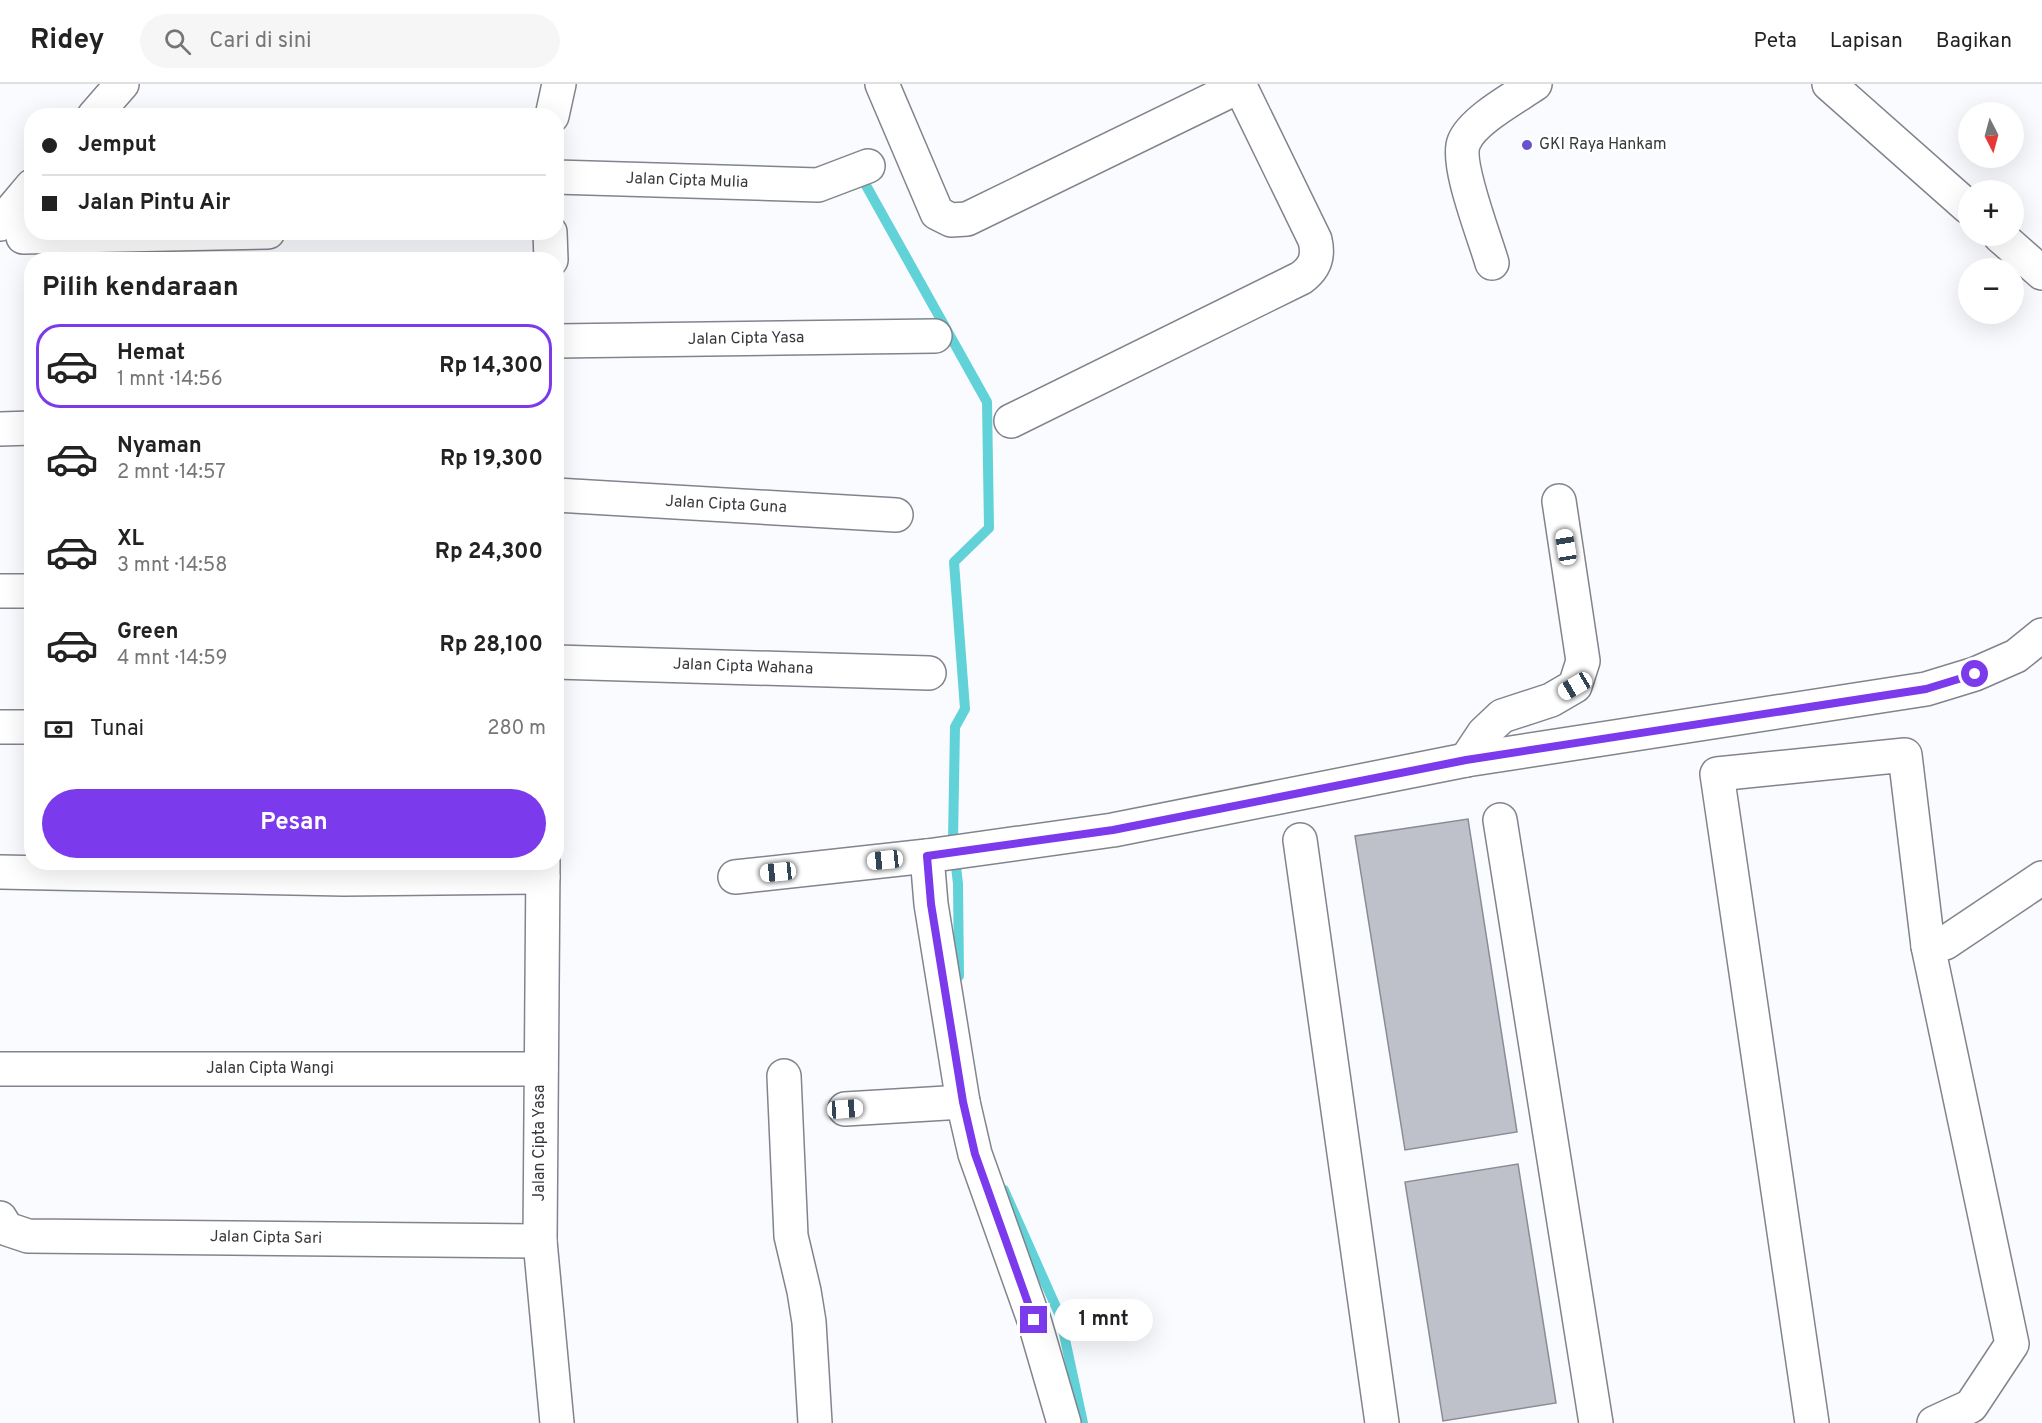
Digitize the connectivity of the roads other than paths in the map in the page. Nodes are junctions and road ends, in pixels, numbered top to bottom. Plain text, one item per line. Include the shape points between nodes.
1 (122, 84) edge
2 (559, 84) edge
3 (882, 84) edge
4 (1535, 84) edge
5 (1829, 84) edge
6 (1240, 85) edge
7 (101, 108) edge
8 (554, 108) edge
9 (868, 166) dead end
10 (564, 177) edge
11 (1958, 198) edge
12 (24, 204) edge
13 (12, 231) edge
14 (2011, 246) edge
15 (1492, 263) dead end
16 (2042, 273) edge
17 (935, 336) dead end
18 (564, 341) edge
19 (1011, 421) dead end
20 (24, 428) edge
21 (0, 429) edge
22 (564, 495) edge
23 (1559, 501) dead end
24 (896, 515) dead end
25 (0, 591) edge
26 (24, 591) edge
27 (2042, 635) edge
28 (564, 662) edge
29 (929, 672) dead end
30 (0, 727) edge
31 (24, 727) edge
32 (1466, 760) junction
33 (1500, 820) dead end
34 (1300, 840) dead end
35 (945, 853) junction
36 (543, 870) edge
37 (344, 871) edge
38 (0, 872) edge
39 (735, 877) dead end
40 (2042, 878) edge
41 (1928, 946) junction
42 (0, 1069) edge
43 (541, 1069) junction
44 (784, 1076) dead end
45 (963, 1102) junction
46 (845, 1109) dead end
47 (0, 1218) edge
48 (540, 1241) junction
49 (557, 1423) edge
50 (815, 1423) edge
51 (1064, 1423) edge
52 (1382, 1423) edge
53 (1596, 1423) edge
54 (1812, 1423) edge
55 (1934, 1423) edge

1 - 7 street
2 - 8 street
3 - 6 street via 937,213 951,220 967,219
4 - 15 street via 1480,121 1464,142 1461,161
5 - 11 street
6 - 19 street via 1315,240 1318,251 1310,272
9 - 10 street, Jalan Cipta Mulia via 818,184
12 - 13 street
14 - 16 street
17 - 18 street, Jalan Cipta Yasa
20 - 21 street
22 - 24 street, Jalan Cipta Guna
23 - 32 street via 1583,661 1575,686 1551,700 1502,716 1484,733
25 - 26 street
27 - 32 street via 2016,656 1926,689
28 - 29 street, Jalan Cipta Wahana
30 - 31 street
32 - 35 street via 1113,830
33 - 53 street
34 - 52 street
35 - 39 street
35 - 45 street via 930,897
36 - 37 street
36 - 43 street, Jalan Cipta Yasa
37 - 38 street
40 - 41 street via 1945,943
41 - 54 street via 1905,755 1717,774
41 - 55 street via 2012,1344 1971,1406
42 - 43 street, Jalan Cipta Wangi
43 - 48 street, Jalan Cipta Yasa
44 - 50 street via 791,1236 809,1322
45 - 46 street
45 - 51 street via 975,1154 1034,1320
47 - 48 street, Jalan Cipta Sari via 7,1229 28,1236
48 - 49 street, Jalan Cipta Yasa

